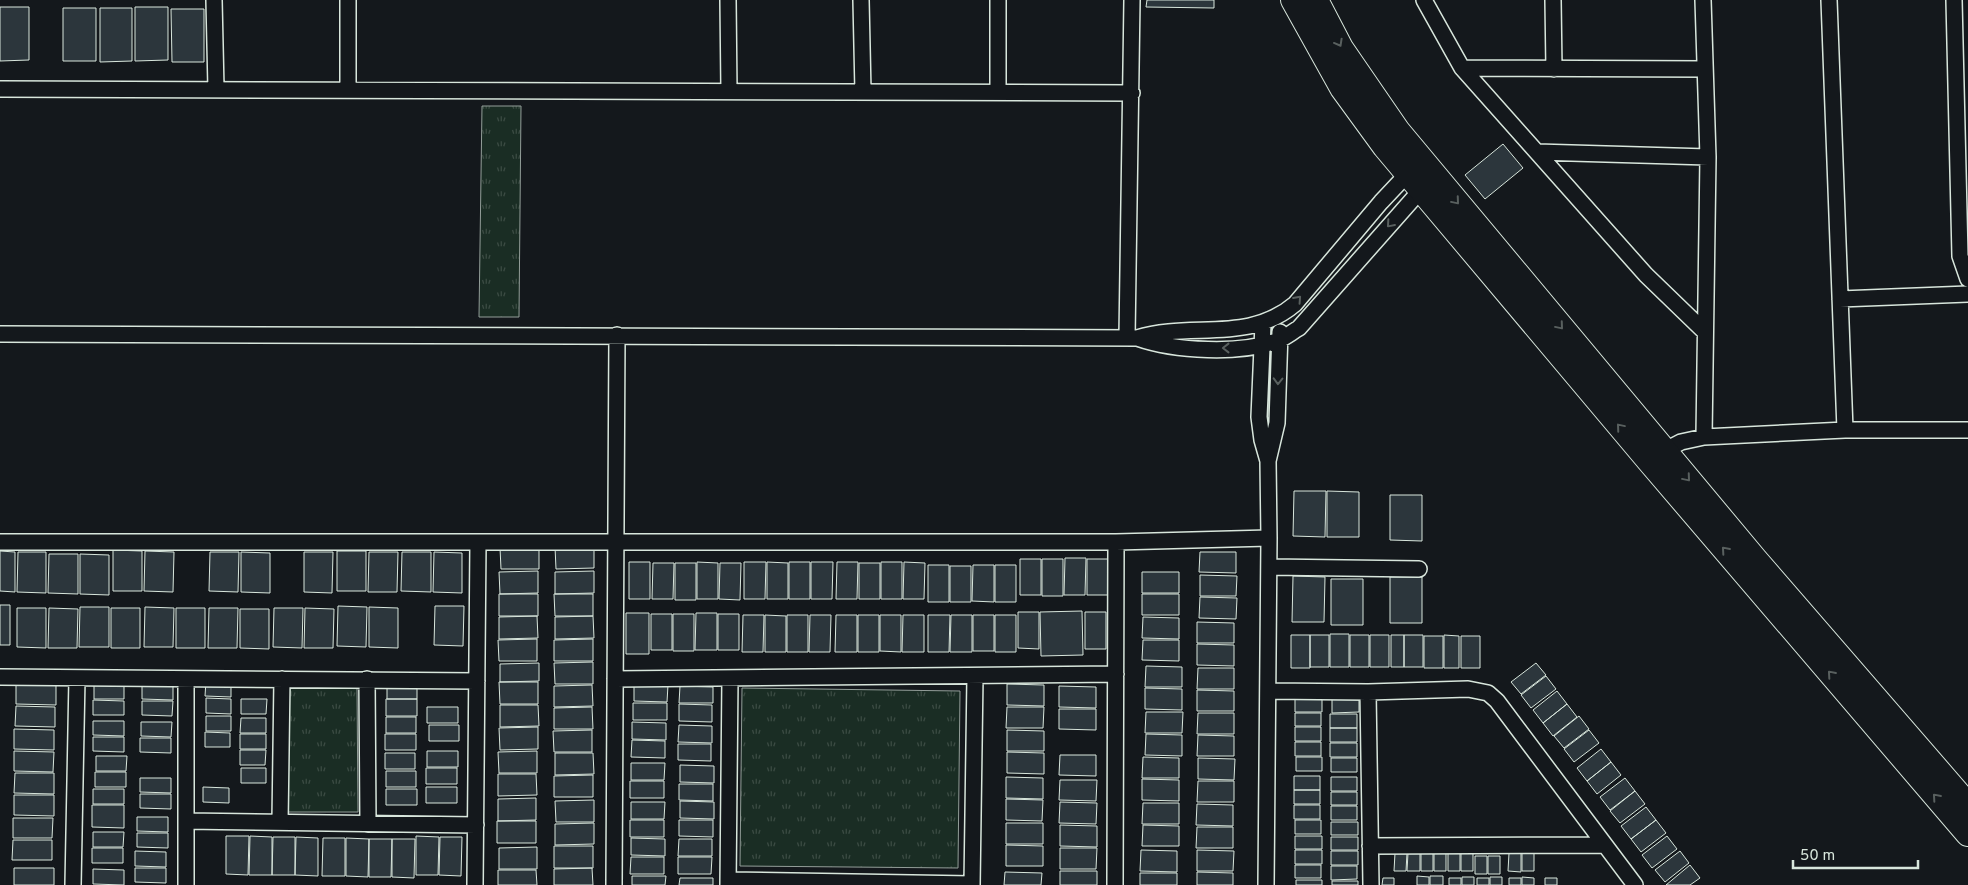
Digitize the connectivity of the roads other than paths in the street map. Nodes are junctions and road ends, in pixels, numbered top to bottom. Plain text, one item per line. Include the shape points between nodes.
1 (214, 0) edge
2 (348, 0) edge
3 (728, 0) edge
4 (861, 0) edge
5 (998, 0) edge
6 (1132, 0) edge
7 (1293, 0) edge
8 (1316, 0) edge
9 (1424, 0) edge
10 (1553, 0) edge
11 (1703, 0) edge
12 (1830, 0) edge
13 (1954, 0) edge
14 (1462, 68) junction
15 (1554, 69) junction
16 (1705, 69) junction
17 (1962, 78) edge
18 (0, 89) edge
19 (216, 90) junction
20 (348, 90) junction
21 (729, 91) junction
22 (863, 92) junction
23 (998, 92) junction
24 (1132, 93) junction
25 (1537, 152) junction
26 (1708, 157) junction
27 (1421, 174) junction
28 (1968, 279) edge
29 (1968, 294) edge
30 (1840, 298) junction
31 (1282, 315) junction
32 (1263, 324) junction
33 (1705, 332) junction
34 (0, 334) edge
35 (618, 335) junction
36 (1132, 337) junction
37 (1279, 340) junction
38 (1262, 344) junction
39 (1844, 430) junction
40 (1968, 430) edge
41 (1704, 437) junction
42 (1656, 456) junction
43 (1268, 461) junction
44 (1269, 538) junction
45 (0, 542) edge
46 (478, 542) junction
47 (616, 542) junction
48 (1116, 542) junction
49 (1269, 567) junction
50 (1419, 569) dead end
51 (1116, 674) junction
52 (975, 676) junction
53 (0, 677) edge
54 (77, 678) junction
55 (730, 678) junction
56 (186, 679) junction
57 (282, 679) junction
58 (367, 679) junction
59 (615, 679) junction
60 (477, 681) junction
61 (1268, 691) junction
62 (1368, 692) junction
63 (1968, 805) edge
64 (186, 821) junction
65 (280, 822) junction
66 (368, 824) junction
67 (476, 825) junction
68 (1968, 834) edge
69 (1604, 845) junction
70 (1370, 846) junction
71 (728, 882) edge
72 (972, 884) edge
73 (73, 885) edge
74 (186, 885) edge
75 (475, 885) edge
76 (614, 885) edge
77 (1115, 885) edge
78 (1266, 885) edge
79 (1371, 885) edge
80 (1635, 885) edge

1 - 19 street
2 - 20 street
3 - 21 street
4 - 22 street
5 - 23 street
6 - 24 street
7 - 27 main road via 1342,88
8 -> 27 main road via 1342,48 1398,132
9 - 14 street
10 - 15 street
11 - 16 street
12 - 30 street
13 - 17 street
14 - 15 street
14 - 25 street
15 - 16 street
16 - 26 street
17 - 28 street via 1960,256
18 - 19 street
19 - 20 street
20 - 21 street
21 - 22 street
22 - 23 street
23 - 24 street
24 - 36 street
25 - 26 street
25 - 33 street via 1646,275
26 - 33 street
31 -> 27 street
27 -> 37 street via 1299,328
27 - 42 main road
29 - 30 street
30 - 39 street
31 - 32 street
31 - 37 street
32 - 36 street via 1242,329 1152,333
32 - 38 street
33 - 41 street
34 - 35 street
35 - 36 street
35 - 47 street
38 -> 36 street via 1232,349 1178,347
37 - 38 street
37 -> 43 street via 1277,423
38 - 43 street via 1259,417
39 - 40 street
39 - 41 street
41 - 42 street via 1681,442
42 -> 63 main road
68 -> 42 main road
43 - 44 street
44 - 48 street
44 - 49 street
45 - 46 street
46 - 47 street
46 - 60 street
47 - 48 street
47 - 59 street
48 - 51 street
49 - 50 street
49 - 61 street
51 - 52 street
51 - 77 street
52 - 55 street
52 - 72 street
53 - 54 street
54 - 56 street
54 - 73 street
55 - 59 street
55 - 71 street
56 - 57 street
56 - 64 street
57 - 58 street
57 - 65 street
58 - 60 street
58 - 66 street
59 - 76 street
60 - 67 street
61 - 62 street
61 - 78 street
62 - 69 street via 1468,689 1488,693
62 - 70 street
64 - 65 street
64 - 74 street
65 - 66 street
66 - 67 street
67 - 75 street
69 - 70 street
69 - 80 street
70 - 79 street
71 - 72 street

